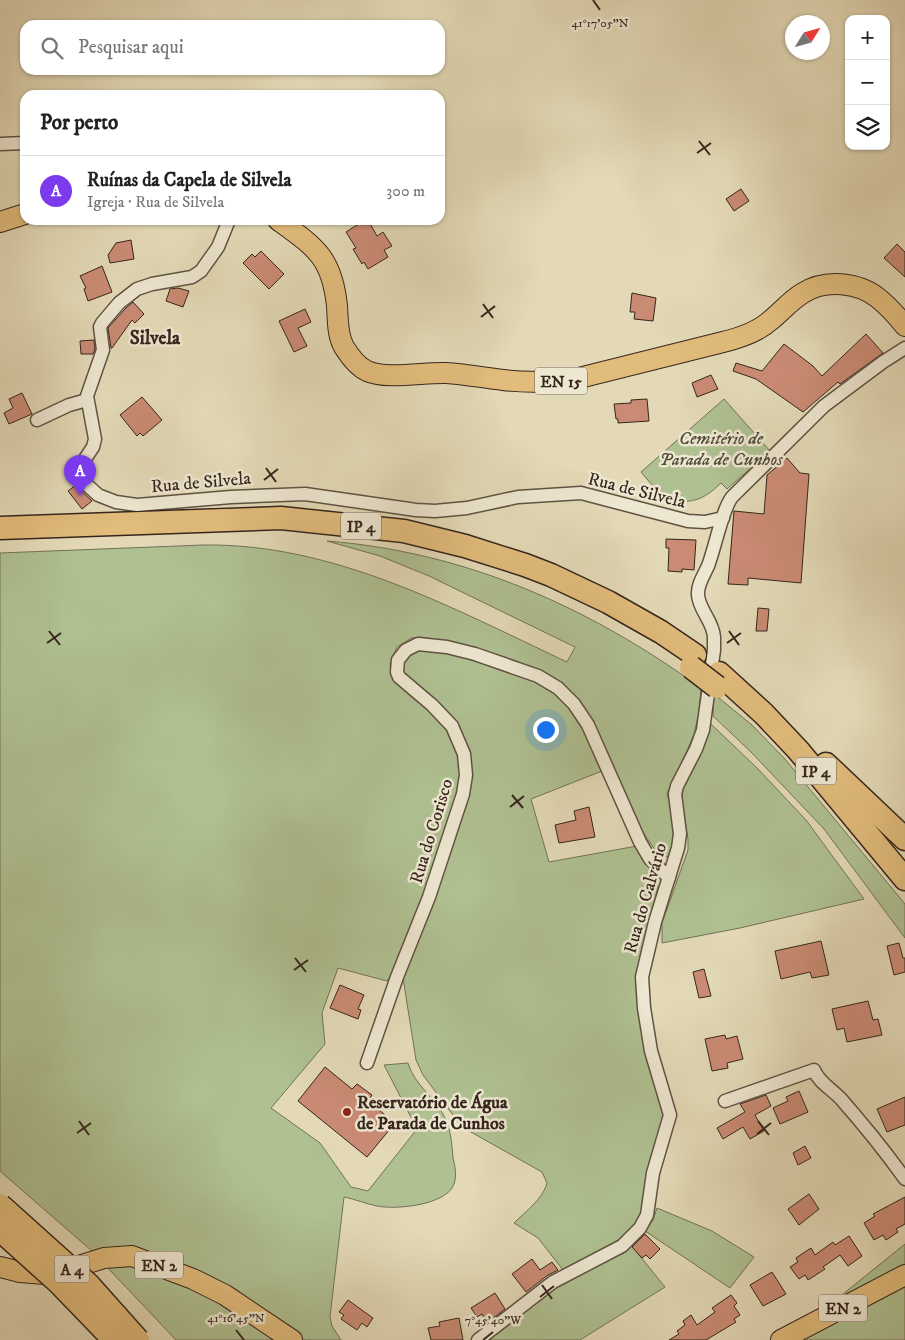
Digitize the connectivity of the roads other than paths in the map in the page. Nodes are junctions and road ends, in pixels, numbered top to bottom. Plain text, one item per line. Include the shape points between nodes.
1 (20, 143) edge
2 (0, 144) edge
3 (20, 216) edge
4 (0, 222) edge
5 (227, 225) edge
6 (285, 225) edge
7 (905, 326) edge
8 (905, 348) edge
9 (88, 400) junction
10 (37, 420) dead end
11 (723, 518) junction
12 (0, 528) edge
13 (0, 537) edge
14 (693, 661) junction
15 (718, 680) junction
16 (764, 714) junction
17 (905, 839) edge
18 (669, 878) junction
19 (905, 878) edge
20 (905, 888) edge
21 (367, 1063) dead end
22 (725, 1101) dead end
23 (905, 1179) edge
24 (0, 1205) edge
25 (0, 1230) edge
26 (5, 1268) edge
27 (905, 1275) edge
28 (114, 1340) edge
29 (138, 1340) edge
30 (292, 1340) edge
31 (478, 1340) edge
32 (781, 1340) edge

1 - 2 street
3 - 4 main road
5 - 9 street, Rua de Silvela via 218,246 201,271 192,277 143,287 125,297 109,313 100,327 103,350
6 - 7 main road, EN 15 via 311,245 329,269 344,346 366,371 381,374 447,373 537,382 575,379 742,337 763,327 802,293 828,284 845,285 871,293
8 - 11 street, Rua do Calvário via 832,399 807,422 730,500
9 - 10 street
9 - 11 street, Rua de Silvela via 95,438 83,466 83,478 98,495 124,504 305,494 416,510 445,511 518,497 572,493 688,521
11 - 18 street, Rua do Calvário via 714,552 698,590 699,601 714,632 714,650 702,730 675,794 680,841
12 - 14 highway, IP 4 via 282,518 404,531 465,546 551,576 608,602 661,632
13 - 14 highway, IP 4 via 281,527 356,534 530,578 604,610
14 - 15 highway, IP 4
15 - 16 highway, IP 4
15 - 20 highway, IP 4
16 - 17 highway via 820,758
16 - 19 highway, IP 4
18 - 21 street, Rua do Corisco via 650,859 640,842 595,740 567,696 538,676 476,654 436,645 412,647 398,660 397,672 452,726 464,754 465,786 429,897
18 - 31 street, Rua do Calvário via 642,977 651,1050 670,1115 653,1172 645,1219 618,1249 553,1282
22 - 23 street via 814,1070 878,1142
24 - 29 highway, A 4, bridge via 89,1285
25 - 28 highway, A 4, bridge via 59,1283
26 - 30 main road, EN 2 via 44,1274 104,1258 132,1256 225,1294
27 - 32 main road, EN 2

